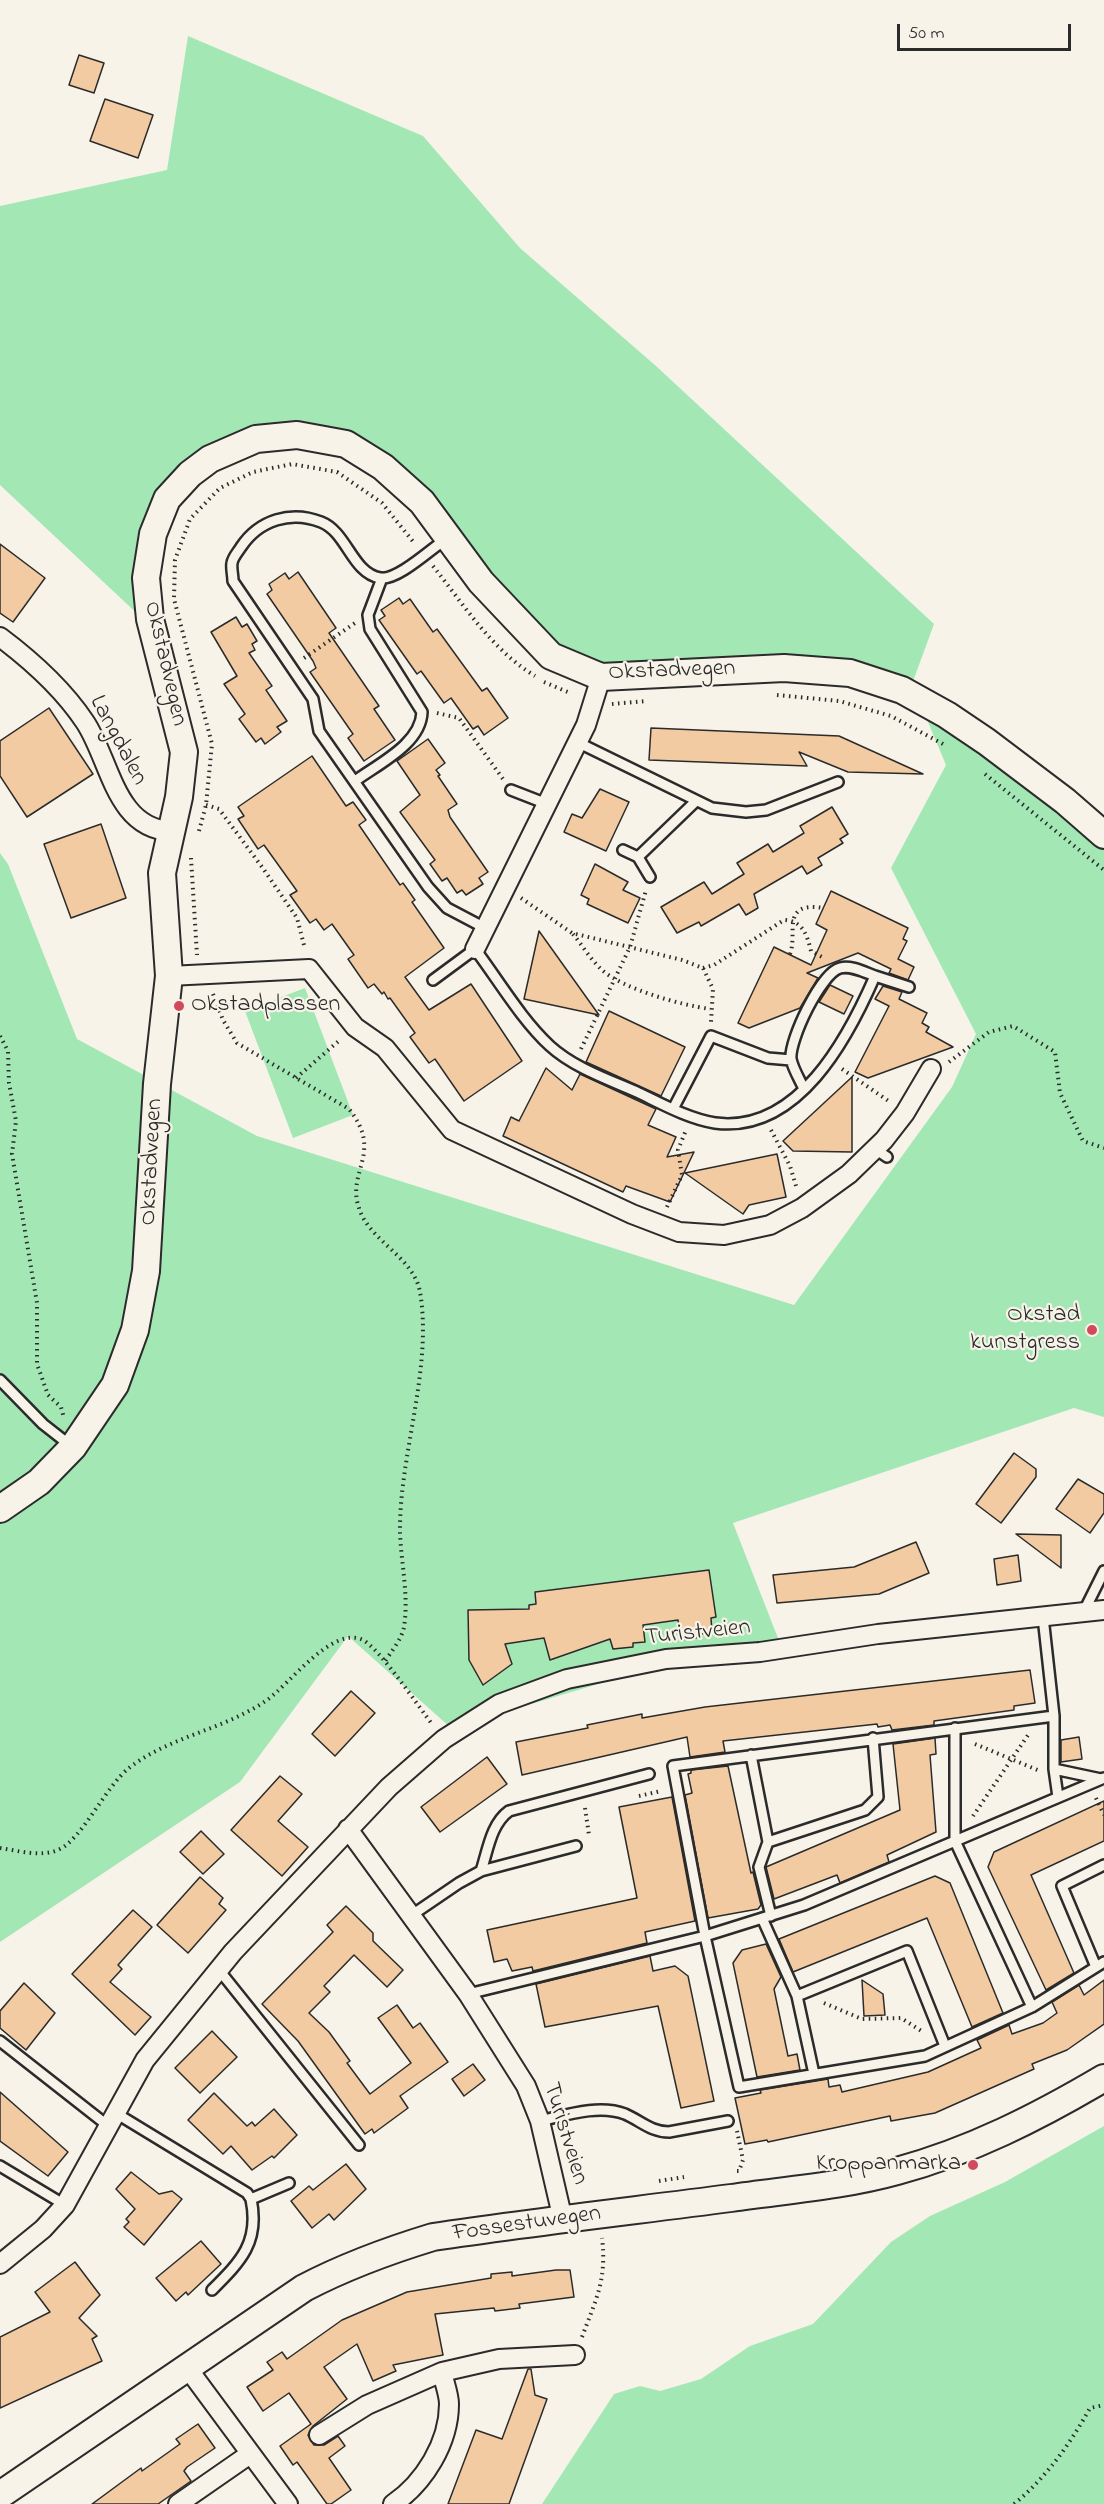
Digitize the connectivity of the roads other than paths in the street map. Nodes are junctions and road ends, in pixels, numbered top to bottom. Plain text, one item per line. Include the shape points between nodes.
1 (448, 538) junction
2 (382, 578) junction
3 (0, 638) edge
4 (597, 688) junction
5 (578, 742) junction
6 (355, 781) junction
7 (838, 782) dead end
8 (511, 790) road end
9 (695, 802) junction
10 (547, 804) junction
11 (171, 831) junction
12 (1104, 835) edge
13 (623, 850) dead end
14 (638, 857) junction
15 (650, 877) road end
16 (485, 928) junction
17 (475, 949) junction
18 (169, 976) junction
19 (875, 976) junction
20 (433, 980) dead end
21 (909, 987) dead end
22 (791, 1060) junction
23 (931, 1069) road end
24 (804, 1089) junction
25 (673, 1109) junction
26 (0, 1380) edge
27 (73, 1448) junction
28 (0, 1509) edge
29 (1104, 1571) edge
30 (1104, 1610) edge
31 (1083, 1613) junction
32 (1043, 1617) junction
33 (1054, 1716) junction
34 (955, 1732) junction
35 (873, 1738) junction
36 (751, 1755) junction
37 (1055, 1773) junction
38 (649, 1774) dead end
39 (1103, 1778) edge
40 (1058, 1797) junction
41 (348, 1829) junction
42 (955, 1841) junction
43 (768, 1842) junction
44 (576, 1846) road end
45 (1104, 1865) edge
46 (481, 1871) junction
47 (412, 1915) junction
48 (766, 1917) junction
49 (705, 1936) junction
50 (1100, 1964) edge
51 (219, 1970) junction
52 (468, 1994) junction
53 (801, 1994) junction
54 (1032, 2007) junction
55 (0, 2041) edge
56 (945, 2046) junction
57 (814, 2074) junction
58 (1104, 2078) edge
59 (111, 2119) junction
60 (540, 2121) junction
61 (732, 2123) road end
62 (359, 2145) dead end
63 (0, 2166) edge
64 (289, 2183) dead end
65 (251, 2199) junction
66 (65, 2205) junction
67 (563, 2220) junction
68 (0, 2264) edge
69 (212, 2290) dead end
70 (575, 2355) road end
71 (186, 2366) junction
72 (442, 2372) junction
73 (319, 2435) dead end
74 (250, 2454) junction
75 (0, 2495) edge
76 (178, 2504) edge
77 (288, 2504) edge
78 (393, 2504) edge

1 - 2 lane via 399,574
1 - 4 street, Okstadvegen via 481,582 551,656
1 - 11 street, Okstadvegen via 422,502 383,466 346,444 327,440 297,435 256,439 210,459 174,491 153,534 146,578 150,619 184,752
2 - 6 lane via 368,615 370,629 422,712 422,721 416,735
2 - 6 lane via 367,573 324,523 300,517 271,520 246,540 232,561 233,581 313,699 319,731
3 - 11 street, Langdalen via 62,692 86,724 125,807 142,822
4 - 5 street
4 - 12 street, Okstadvegen via 784,668 850,674 902,690 947,715 1065,801
5 - 9 lane
5 - 10 street
6 - 16 lane via 428,887 447,908
7 - 9 lane via 766,810 746,812
8 - 10 lane
9 - 14 lane
10 - 16 street
11 - 18 street, Okstadvegen via 162,873
13 - 14 lane
14 - 15 lane
16 - 17 street
17 - 20 lane
17 - 25 lane via 552,1048 574,1063
18 - 23 street via 309,969 355,1027 385,1048 452,1130 679,1232 724,1235 770,1225 802,1208 881,1153
18 - 27 street, Okstadvegen via 157,1084 146,1271 135,1330 115,1385
19 - 21 lane
19 - 22 lane via 851,967 831,971 822,980 793,1042
19 - 24 lane via 830,1060
22 - 24 lane
22 - 25 lane via 768,1058 711,1036
24 - 25 lane via 764,1116 746,1122 715,1123
26 - 27 lane
27 - 28 street, Okstadvegen via 39,1482
29 - 31 lane
30 - 31 street, Turistveien
31 - 32 street, Turistveien
32 - 33 lane
32 - 41 street, Turistveien via 878,1634 760,1652 666,1659 567,1679 500,1704 444,1739
33 - 34 lane
33 - 37 lane
34 - 35 lane
34 - 42 lane
35 - 36 lane
35 - 43 lane via 878,1797 865,1810
36 - 43 lane
36 - 49 lane via 673,1766
37 - 39 lane
37 - 40 lane
38 - 46 lane via 509,1810 496,1826
39 - 40 lane
40 - 42 lane
41 - 47 street, Turistveien
41 - 51 street, Turistveien
42 - 48 lane via 804,1905
42 - 54 lane
43 - 48 lane via 759,1867
44 - 46 lane
45 - 50 lane via 1062,1886
46 - 47 lane
47 - 52 street, Turistveien
48 - 49 lane
48 - 53 lane
49 - 52 lane
49 - 57 lane via 739,2087
50 - 54 lane
51 - 59 street, Turistveien via 146,2060
51 - 62 lane
52 - 60 street, Turistveien via 526,2086
53 - 56 lane via 907,1951
53 - 57 lane
54 - 56 lane
55 - 59 lane
56 - 57 lane via 925,2056
58 - 67 street, Fossestuvegen via 1003,2133 896,2172
59 - 65 lane via 247,2193
59 - 66 street, Turistveien
60 - 61 lane via 581,2112 612,2111 659,2132
60 - 67 street, Turistveien
63 - 66 lane
64 - 65 lane
65 - 69 lane via 252,2236 244,2256
66 - 68 street, Turistveien
67 - 71 street, Fossestuvegen via 433,2238 343,2267 304,2288
70 - 72 street via 499,2359
71 - 74 street
71 - 75 street, Fossestuvegen
72 - 73 street via 367,2404
72 - 78 street via 449,2404 434,2461
74 - 76 street
74 - 77 street

